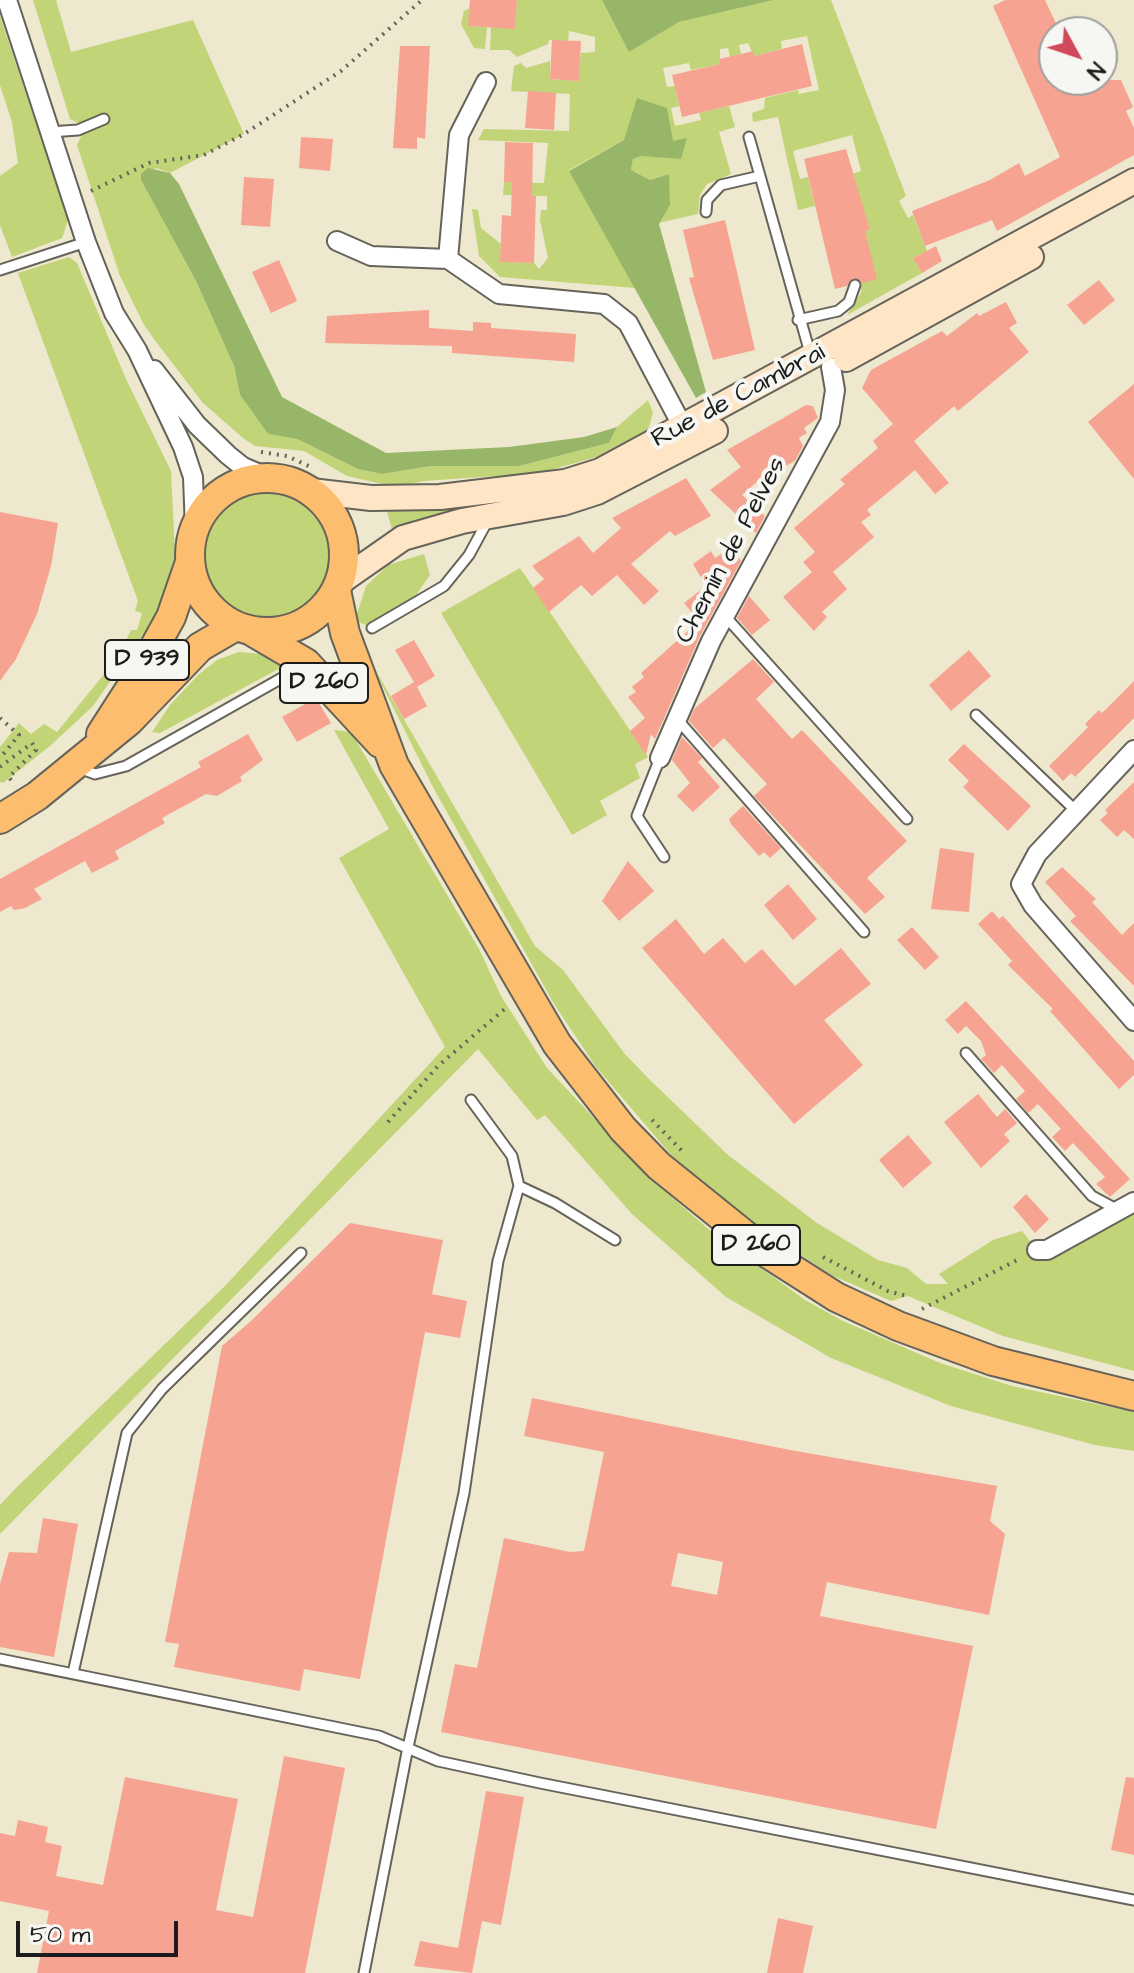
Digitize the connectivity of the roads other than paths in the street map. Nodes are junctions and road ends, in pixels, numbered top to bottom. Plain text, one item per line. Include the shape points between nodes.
1 (7, 0) edge
2 (486, 82) dead end
3 (104, 119) dead end
4 (50, 132) junction
5 (749, 137) dead end
6 (760, 176) junction
7 (1134, 181) edge
8 (1134, 199) edge
9 (706, 212) dead end
10 (337, 241) dead end
11 (86, 242) junction
12 (448, 259) junction
13 (0, 270) edge
14 (855, 285) dead end
15 (798, 320) junction
16 (137, 350) junction
17 (821, 363) junction
18 (684, 429) junction
19 (269, 478) junction
20 (316, 482) junction
21 (490, 517) junction
22 (195, 530) junction
23 (190, 561) junction
24 (338, 586) junction
25 (725, 616) junction
26 (244, 628) junction
27 (372, 628) dead end
28 (289, 674) dead end
29 (976, 715) dead end
30 (677, 719) junction
31 (386, 749) junction
32 (1134, 750) edge
33 (660, 758) joint
34 (82, 759) junction
35 (1077, 812) junction
36 (0, 819) edge
37 (907, 819) dead end
38 (664, 857) dead end
39 (864, 932) dead end
40 (1134, 1021) edge
41 (966, 1053) dead end
42 (471, 1100) dead end
43 (519, 1186) junction
44 (1126, 1206) edge
45 (615, 1240) dead end
46 (1037, 1250) road end
47 (301, 1253) dead end
48 (1134, 1396) edge
49 (0, 1659) edge
50 (73, 1673) junction
51 (408, 1747) junction
52 (1134, 1900) edge
53 (364, 1973) edge

1 - 4 street
2 - 12 street via 459,135
3 - 4 lane via 78,130
4 - 11 street
5 - 6 lane
6 - 9 lane via 721,185 707,200
6 - 15 lane
7 - 17 main road, Rue de Cambrai
8 - 17 main road, Rue de Cambrai
10 - 12 street via 371,256
11 - 13 lane
11 - 16 street via 114,313
12 - 18 street via 499,294 604,304 628,323
14 - 15 lane via 849,302 838,311
15 - 17 lane
16 - 19 street via 197,425 243,467
16 - 22 street via 193,477
17 - 18 main road, Rue de Cambrai
17 - 21 main road, Rue de Cambrai via 597,492
17 - 25 street, Chemin de Pelves via 835,390 830,422
18 - 20 main road, Rue de Cambrai via 600,471 565,482 440,497 371,498
19 - 20 main road
19 - 22 main road via 224,492
20 - 24 main road via 338,525 345,553
21 - 24 main road, Rue de Cambrai via 403,538
21 - 27 lane via 444,586
22 - 23 main road
23 - 26 main road via 204,600
23 - 34 main road, D 939 via 171,617
24 - 26 main road via 325,607 291,629
24 - 31 main road, D 260 via 345,633
25 - 30 street, Chemin de Pelves
25 - 37 lane
26 - 31 main road, D 260 via 306,663
26 - 34 main road, D 939 via 200,647 129,721
28 - 34 lane via 126,766 95,774
29 - 35 lane
30 - 33 street, Chemin de Pelves
30 - 39 lane
31 - 48 main road, D 260 via 557,1044 623,1129 670,1175 767,1253 836,1297 993,1361
32 - 35 street
33 - 38 lane via 637,816
34 - 36 main road, D 939
35 - 40 street via 1029,865 1023,892
41 - 44 lane via 1092,1196
42 - 43 lane via 512,1156
43 - 45 lane
43 - 51 lane via 498,1261 464,1493
44 - 46 street via 1047,1250
47 - 50 lane via 162,1389 127,1433
49 - 50 lane
50 - 51 lane via 379,1736
51 - 52 lane via 438,1761 525,1780
51 - 53 lane

